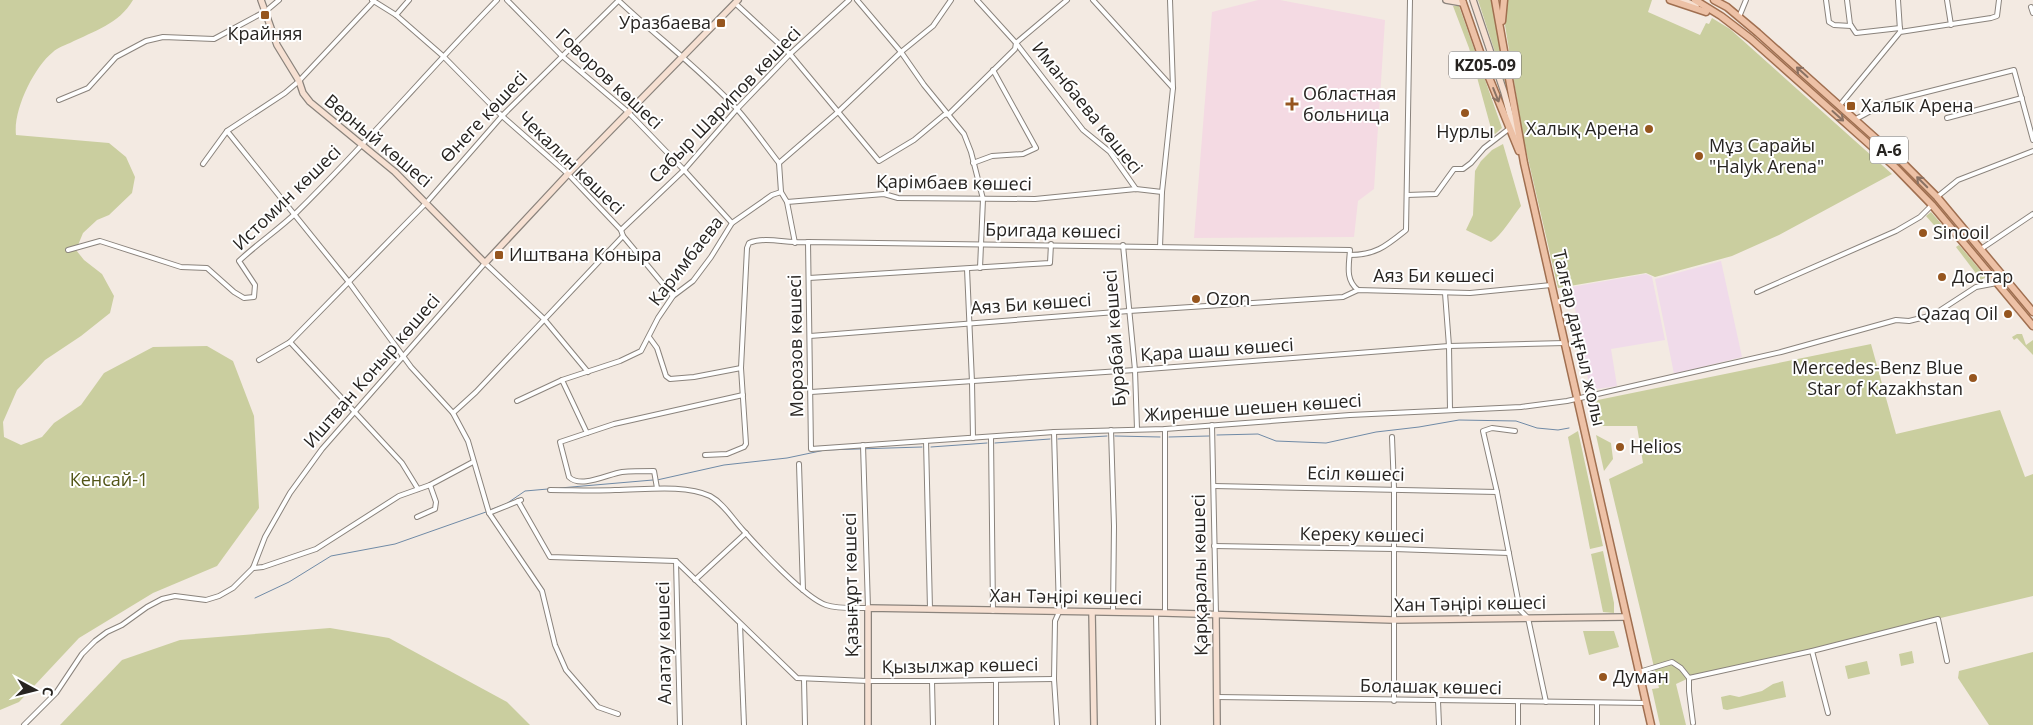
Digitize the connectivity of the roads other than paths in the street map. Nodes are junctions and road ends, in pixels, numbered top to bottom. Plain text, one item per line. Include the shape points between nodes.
1 (261, 0) edge
2 (279, 0) edge
3 (409, 0) edge
4 (497, 0) edge
5 (507, 0) edge
6 (618, 0) edge
7 (849, 0) edge
8 (857, 0) edge
9 (951, 0) edge
10 (977, 0) edge
11 (1068, 0) edge
12 (1093, 0) edge
13 (1170, 0) edge
14 (1410, 0) edge
15 (1446, 0) edge
16 (1472, 0) edge
17 (1495, 0) edge
18 (1504, 0) edge
19 (1670, 0) edge
20 (1682, 0) edge
21 (1694, 0) edge
22 (1714, 0) edge
23 (1719, 0) edge
24 (1746, 0) edge
25 (1826, 0) edge
26 (1847, 0) edge
27 (1898, 0) edge
28 (1947, 0) edge
29 (1999, 0) edge
30 (373, 1) edge
31 (735, 1) edge
32 (1463, 1) edge
33 (1727, 7) junction
34 (2031, 7) dead end
35 (266, 11) junction
36 (1706, 12) junction
37 (2033, 13) edge
38 (396, 15) junction
39 (1739, 17) junction
40 (1951, 25) junction
41 (1851, 26) junction
42 (1735, 27) junction
43 (1900, 30) junction
44 (1016, 43) junction
45 (1504, 50) junction
46 (901, 52) junction
47 (790, 54) junction
48 (561, 55) junction
49 (443, 56) junction
50 (682, 56) junction
51 (993, 70) junction
52 (299, 81) junction
53 (1173, 88) junction
54 (2022, 98) junction
55 (59, 100) dead end
56 (1840, 105) junction
57 (737, 109) junction
58 (628, 112) junction
59 (838, 112) junction
60 (949, 114) junction
61 (502, 116) junction
62 (1947, 118) dead end
63 (1856, 119) junction
64 (1510, 128) junction
65 (227, 131) junction
66 (2033, 140) edge
67 (361, 146) junction
68 (2033, 151) edge
69 (779, 163) junction
70 (973, 163) junction
71 (1524, 163) junction
72 (203, 164) dead end
73 (684, 170) junction
74 (568, 174) junction
75 (1136, 189) junction
76 (781, 192) junction
77 (1162, 192) junction
78 (1407, 195) junction
79 (1937, 197) junction
80 (983, 199) junction
81 (427, 202) junction
82 (787, 202) junction
83 (1932, 205) junction
84 (295, 214) junction
85 (2033, 214) edge
86 (732, 223) junction
87 (621, 230) junction
88 (623, 236) junction
89 (808, 242) junction
90 (795, 243) junction
91 (981, 243) junction
92 (1050, 244) junction
93 (1123, 245) junction
94 (1160, 246) junction
95 (1982, 249) junction
96 (68, 250) dead end
97 (1350, 256) junction
98 (485, 263) junction
99 (980, 268) junction
100 (967, 269) junction
101 (809, 278) junction
102 (348, 281) junction
103 (1997, 283) junction
104 (1552, 285) junction
105 (1358, 290) junction
106 (1757, 292) dead end
107 (1445, 293) junction
108 (673, 296) junction
109 (1129, 310) junction
110 (2033, 312) edge
111 (544, 319) junction
112 (970, 322) junction
113 (2033, 326) edge
114 (649, 336) junction
115 (810, 336) junction
116 (290, 342) junction
117 (1565, 343) junction
118 (1449, 346) junction
119 (403, 357) junction
120 (259, 360) dead end
121 (741, 368) junction
122 (1134, 370) junction
123 (588, 372) junction
124 (562, 380) junction
125 (972, 382) junction
126 (811, 392) junction
127 (743, 395) junction
128 (1577, 398) junction
129 (518, 401) dead end
130 (1450, 410) junction
131 (354, 412) junction
132 (453, 413) junction
133 (1212, 425) junction
134 (1136, 429) junction
135 (1165, 429) junction
136 (1111, 430) junction
137 (1515, 431) dead end
138 (1054, 432) junction
139 (588, 433) junction
140 (991, 437) junction
141 (1392, 437) dead end
142 (973, 438) junction
143 (926, 441) junction
144 (862, 445) junction
145 (811, 449) joint
146 (704, 455) dead end
147 (473, 462) junction
148 (800, 464) dead end
149 (430, 485) junction
150 (1214, 486) junction
151 (657, 488) junction
152 (1394, 488) junction
153 (418, 489) junction
154 (550, 490) dead end
155 (1497, 492) junction
156 (489, 512) junction
157 (417, 517) dead end
158 (746, 533) junction
159 (1214, 546) junction
160 (1394, 549) junction
161 (1509, 553) junction
162 (676, 561) junction
163 (253, 568) junction
164 (695, 580) junction
165 (803, 590) junction
166 (868, 608) junction
167 (930, 609) junction
168 (993, 611) junction
169 (1058, 612) junction
170 (1092, 612) junction
171 (1113, 612) junction
172 (1156, 613) junction
173 (1165, 613) junction
174 (1216, 615) junction
175 (1626, 617) junction
176 (1528, 618) junction
177 (1393, 620) junction
178 (740, 624) junction
179 (1812, 651) junction
180 (1947, 661) dead end
181 (1639, 672) junction
182 (1054, 678) junction
183 (1690, 678) junction
184 (804, 679) junction
185 (996, 680) junction
186 (868, 681) junction
187 (932, 682) junction
188 (1216, 697) junction
189 (1394, 701) junction
190 (1438, 701) junction
191 (1546, 702) junction
192 (1518, 703) junction
193 (1597, 703) junction
194 (1646, 703) junction
195 (1828, 713) dead end
196 (618, 714) dead end
197 (1693, 723) dead end
198 (24, 725) edge
199 (680, 725) edge
200 (744, 725) edge
201 (805, 725) edge
202 (868, 725) edge
203 (933, 725) edge
204 (996, 725) edge
205 (1057, 725) edge
206 (1094, 725) edge
207 (1158, 725) edge
208 (1217, 725) edge
209 (1439, 725) edge
210 (1518, 725) edge
211 (1597, 725) edge
212 (1651, 725) edge

1 - 35 street, Верный көшесі
2 - 35 street
3 - 38 street
4 - 49 street, Истомин көшесі
5 - 48 street, Говоров көшесі
6 - 48 street, Өнеге көшесі
6 - 50 street
7 - 47 street, Сабыр Шарипов көшесі
8 - 46 street
9 - 46 street via 933,26
10 - 44 street, Иманбаева көшесі
11 - 44 street
12 - 53 street
13 - 53 street
14 - 78 street
15 - 32 street
16 - 71 street via 1504,92
17 - 45 main road, KZ05-09
18 - 45 main road
19 - 36 main road
20 - 36 street
21 - 42 main road, A-6
22 - 33 main road, A-6
23 - 33 street
24 - 39 street
25 - 41 street via 1829,22
26 - 41 street
27 - 43 street
28 - 40 street
29 - 40 street via 1997,16
30 - 38 street, Чекалин көшесі
30 - 52 street
31 - 47 street
31 - 50 street, Иштван Коныр көшесі
32 -> 64 main road, KZ05-09
33 - 39 main road, A-6
34 - 37 street
35 - 52 street, Верный көшесі via 278,45
35 - 55 street via 214,39 163,37 146,41 116,57 88,88
36 - 42 street
38 - 49 street, Чекалин көшесі
56 -> 39 main road, A-6
40 - 43 street
41 - 43 street via 1858,33
42 -> 83 main road, A-6 via 1787,70
43 - 56 street
44 - 51 street via 1015,49
44 - 75 street, Иманбаева көшесі via 1083,130 1110,152
45 - 71 main road, KZ05-09
46 - 59 street
46 - 60 street
47 - 57 street, Сабыр Шарипов көшесі
47 - 59 street
48 - 58 street, Говоров көшесі
48 - 61 street, Өнеге көшесі
49 - 61 street, Чекалин көшесі
49 - 67 street, Истомин көшесі
50 - 57 street
50 - 58 street, Иштван Коныр көшесі
51 - 60 street
51 - 70 street via 1036,148 1023,154 992,156
52 - 65 street
52 - 67 street, Верный көшесі via 310,102
53 - 77 street
54 - 62 street
54 - 63 street via 2014,70 1887,102
54 - 66 street
56 - 63 main road, A-6
57 - 69 street
57 - 73 street, Сабыр Шарипов көшесі
58 - 73 street, Говоров көшесі
58 - 74 street, Иштван Коныр көшесі
59 - 60 street via 879,161
59 - 69 street
60 - 70 street via 964,134
61 - 74 street, Чекалин көшесі
61 - 81 street, Өнеге көшесі
79 -> 63 main road, A-6
64 - 71 main road, KZ05-09
64 - 78 street via 1463,169 1454,170 1436,194
65 - 72 street
65 - 84 street
67 - 81 street, Верный көшесі
67 - 84 street, Истомин көшесі
68 - 79 street via 1958,180
69 - 76 street
70 - 80 street
71 - 104 main road, Талғар даңғыл жолы / KZ05-09
73 - 86 street, Говоров көшесі
73 - 87 street, Сабыр Шарипов көшесі
74 - 87 street, Чекалин көшесі
74 - 98 street, Иштван Коныр көшесі
75 - 77 street, Қарімбаев көшесі
75 - 80 street, Қарімбаев көшесі via 1035,199
76 - 82 street
76 - 86 street, Каримбаева
77 - 94 street
78 - 97 street via 1406,230 1377,251
79 - 95 main road, A-6
80 - 82 street, Қарімбаев көшесі via 898,198 884,194
80 - 91 street
81 - 98 street, Верный көшесі
81 - 102 street, Өнеге көшесі
82 - 90 street
83 - 103 main road, A-6
83 - 106 street via 1920,217 1896,231
84 - 96 street, Истомин көшесі via 239,261 255,285 254,297 244,298 234,292 206,268 181,267 100,241
84 - 102 street
85 - 95 street
86 - 108 street, Каримбаева via 693,280
87 - 88 street, Чекалин көшесі
88 - 108 street, Чекалин көшесі
88 - 111 street
89 - 90 street, Бригада көшесі
89 - 91 street, Бригада көшесі
89 - 101 street, Морозов көшесі
90 - 121 street, Бригада көшесі via 756,240 749,243
91 - 92 street, Бригада көшесі
91 - 99 street
92 - 93 street, Бригада көшесі
92 - 99 street via 1050,263
93 - 94 street, Бригада көшесі
93 - 109 street, Бурабай көшесі
94 - 97 street, Бригада көшесі via 1350,250
95 - 110 main road, A-6
97 - 105 street via 1349,279
98 - 111 street
98 - 119 street, Иштван Коныр көшесі
99 - 100 street
100 - 101 street
100 - 112 street
101 - 115 street, Морозов көшесі
102 - 116 street, Өнеге көшесі
102 - 119 street
103 - 113 main road, A-6
103 - 128 street, Жиренше шешен көшесі via 1976,287 1934,315 1909,321 1896,320 1781,352
104 - 107 street, Аяз Би көшесі via 1470,294
104 - 117 main road, Талғар даңғыл жолы / KZ05-09
105 - 107 street, Аяз Би көшесі
105 - 109 street, Аяз Би көшесі via 1344,297
107 - 118 street
108 - 114 street, Каримбаева
109 - 112 street, Аяз Би көшесі
109 - 122 street, Бурабай көшесі
111 - 123 street
111 - 132 street
112 - 115 street, Аяз Би көшесі
112 - 125 street
114 - 121 street via 670,379
114 - 123 street, Каримбаева via 641,351
115 - 126 street, Морозов көшесі
116 - 120 street, Өнеге көшесі
116 - 131 street
117 - 118 street, Қара шаш көшесі
117 - 128 main road, Талғар даңғыл жолы / KZ05-09
118 - 122 street, Қара шаш көшесі
118 - 130 street
119 - 131 street, Иштван Коныр көшесі
119 - 132 street
121 - 127 street
122 - 125 street, Қара шаш көшесі
122 - 134 street, Бурабай көшесі
123 - 124 street, Каримбаева
124 - 129 street, Каримбаева
124 - 139 street
125 - 126 street, Қара шаш көшесі
125 - 142 street
126 - 145 street, Морозов көшесі
127 - 139 street via 614,424
127 - 146 street via 747,439 744,447 727,454
128 - 130 street, Жиренше шешен көшесі via 1521,407
128 - 175 main road, Талғар даңғыл жолы / KZ05-09
130 - 133 street, Жиренше шешен көшесі
131 - 153 street via 402,463
131 - 163 street, Иштван Коныр көшесі via 290,493 265,537
132 - 147 street via 468,441
133 - 135 street, Жиренше шешен көшесі
133 - 150 street, Қарқаралы көшесі
134 - 135 street, Жиренше шешен көшесі
134 - 136 street, Жиренше шешен көшесі
135 - 173 street
136 - 138 street, Жиренше шешен көшесі
136 - 171 street, Бурабай көшесі
137 - 155 street via 1492,428 1483,431
138 - 140 street, Жиренше шешен көшесі
138 - 169 street
139 - 151 street via 560,442 571,480 585,481 620,472 654,471
140 - 142 street, Жиренше шешен көшесі
140 - 168 street
141 - 152 street
142 - 143 street, Жиренше шешен көшесі
143 - 144 street, Жиренше шешен көшесі
143 - 167 street
144 - 145 street, Жиренше шешен көшесі
144 - 166 street, Қазығұрт көшесі
147 - 149 street
147 - 156 street
148 - 165 street
149 - 153 street
149 - 157 street via 436,502 434,509
150 - 152 street, Есіл көшесі
150 - 159 street, Қарқаралы көшесі
151 - 154 street, Хан Тәңірі көшесі
151 - 158 street, Хан Тәңірі көшесі via 709,496
152 - 155 street, Есіл көшесі
152 - 160 street
153 - 163 street via 399,496 316,549
155 - 161 street
156 - 162 street via 519,500 548,555 554,557
156 - 196 street via 542,591 566,670 598,707
158 - 164 street
158 - 165 street, Хан Тәңірі көшесі
159 - 160 street, Кереку көшесі
159 - 174 street, Қарқаралы көшесі
160 - 161 street, Кереку көшесі
160 - 177 street
161 - 176 street via 1520,610
162 - 164 street
162 - 199 street, Алатау көшесі
163 - 198 street, Иштван Коныр көшесі via 234,588 219,596 206,600 175,596 162,599 107,632 82,654 56,694
164 - 178 street
165 - 166 street, Хан Тәңірі көшесі via 826,605
166 - 167 street, Хан Тәңірі көшесі
166 - 186 street, Қазығұрт көшесі
167 - 168 street, Хан Тәңірі көшесі
168 - 169 street, Хан Тәңірі көшесі
169 - 170 street, Хан Тәңірі көшесі
169 - 182 street
170 - 171 street, Хан Тәңірі көшесі
170 - 206 street
171 - 172 street, Хан Тәңірі көшесі
172 - 173 street, Хан Тәңірі көшесі
172 - 207 street
173 - 174 street, Хан Тәңірі көшесі
174 - 177 street, Хан Тәңірі көшесі
174 - 188 street, Қарқаралы көшесі
175 - 176 street, Хан Тәңірі көшесі
175 - 181 main road, Талғар даңғыл жолы / KZ05-09
176 - 177 street, Хан Тәңірі көшесі
176 - 191 street
177 - 189 street
178 - 184 street via 797,678
178 - 200 street
179 - 180 street via 1938,619
179 - 183 street
179 - 195 street
181 - 183 street via 1672,662
181 - 194 main road, Талғар даңғыл жолы / KZ05-09
182 - 185 street, Қызылжар көшесі
182 - 205 street
183 - 197 street via 1688,692
184 - 186 street, Қызылжар көшесі
184 - 201 street
185 - 187 street, Қызылжар көшесі
185 - 204 street
186 - 187 street, Қызылжар көшесі
186 - 202 street, Қазығұрт көшесі
187 - 203 street
188 - 189 street, Болашақ көшесі
188 - 208 street, Қарқаралы көшесі
189 - 190 street, Болашақ көшесі
190 - 192 street, Болашақ көшесі
190 - 209 street
191 - 192 street, Болашақ көшесі
191 - 193 street, Болашақ көшесі
192 - 210 street
193 - 194 street, Болашақ көшесі
193 - 211 street
194 - 212 main road, Талғар даңғыл жолы / KZ05-09

